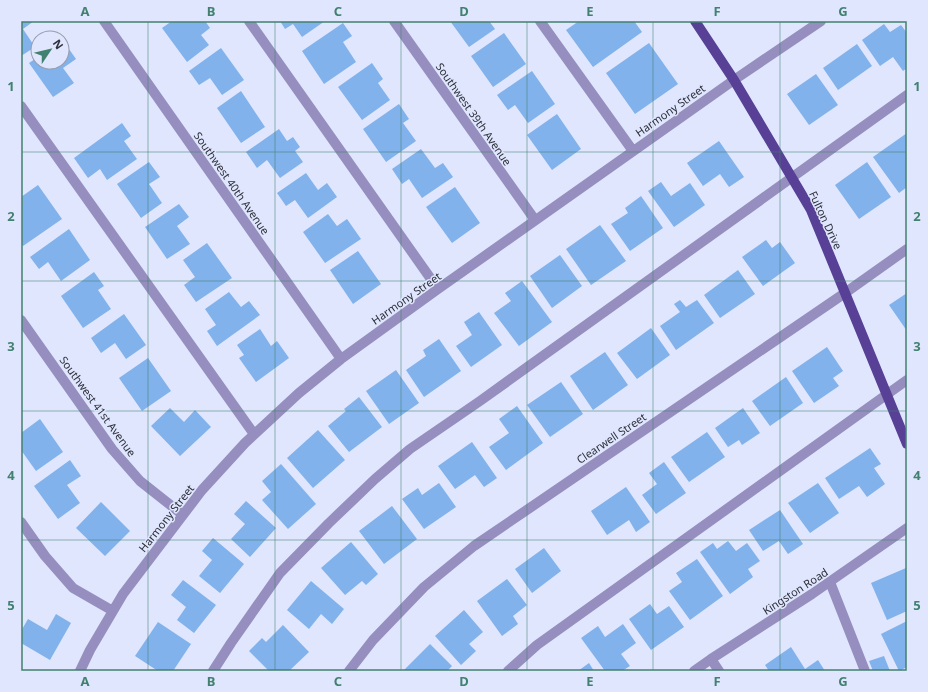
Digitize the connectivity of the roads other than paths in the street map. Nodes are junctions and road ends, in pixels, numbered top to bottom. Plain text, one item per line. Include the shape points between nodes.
1 (104, 21) edge
2 (249, 21) edge
3 (394, 21) edge
4 (540, 21) edge
5 (695, 21) edge
6 (821, 21) edge
7 (734, 80) junction
8 (907, 95) edge
9 (21, 106) edge
10 (633, 151) junction
11 (792, 178) junction
12 (535, 220) junction
13 (907, 249) edge
14 (438, 289) junction
15 (845, 293) junction
16 (21, 320) edge
17 (341, 359) junction
18 (907, 380) edge
19 (886, 394) junction
20 (254, 434) junction
21 (907, 444) edge
22 (183, 515) junction
23 (21, 522) edge
24 (907, 528) edge
25 (830, 582) junction
26 (113, 611) junction
27 (711, 659) junction
28 (80, 671) edge
29 (213, 671) edge
30 (349, 671) edge
31 (508, 671) edge
32 (694, 671) edge
33 (719, 671) edge
34 (865, 671) edge

1 - 17 street, Southwest 40th Avenue
2 - 14 street
3 - 12 street, Southwest 39th Avenue
4 - 10 street
5 - 7 main road, Fulton Drive
6 - 7 street, Harmony Street
7 - 10 street, Harmony Street
7 - 11 main road, Fulton Drive
8 - 11 street
9 - 20 street
10 - 12 street, Harmony Street
11 - 15 main road, Fulton Drive via 811,210
11 - 29 street via 410,449 375,479 280,573
12 - 14 street, Harmony Street
13 - 15 street, Clearwell Street
14 - 17 street, Harmony Street
15 - 19 main road, Fulton Drive
15 - 30 street, Clearwell Street via 474,546 424,587 373,640
16 - 22 street, Southwest 41st Avenue via 112,448 140,481
17 - 20 street, Harmony Street via 299,392
18 - 19 street
19 - 21 main road, Fulton Drive
19 - 31 street via 537,645
20 - 22 street, Harmony Street via 202,490
22 - 26 street, Harmony Street
23 - 26 street via 45,556 73,588
24 - 25 street, Kingston Road
25 - 27 street, Kingston Road
25 - 34 street
26 - 28 street, Harmony Street
27 - 32 street, Kingston Road
27 - 33 street

